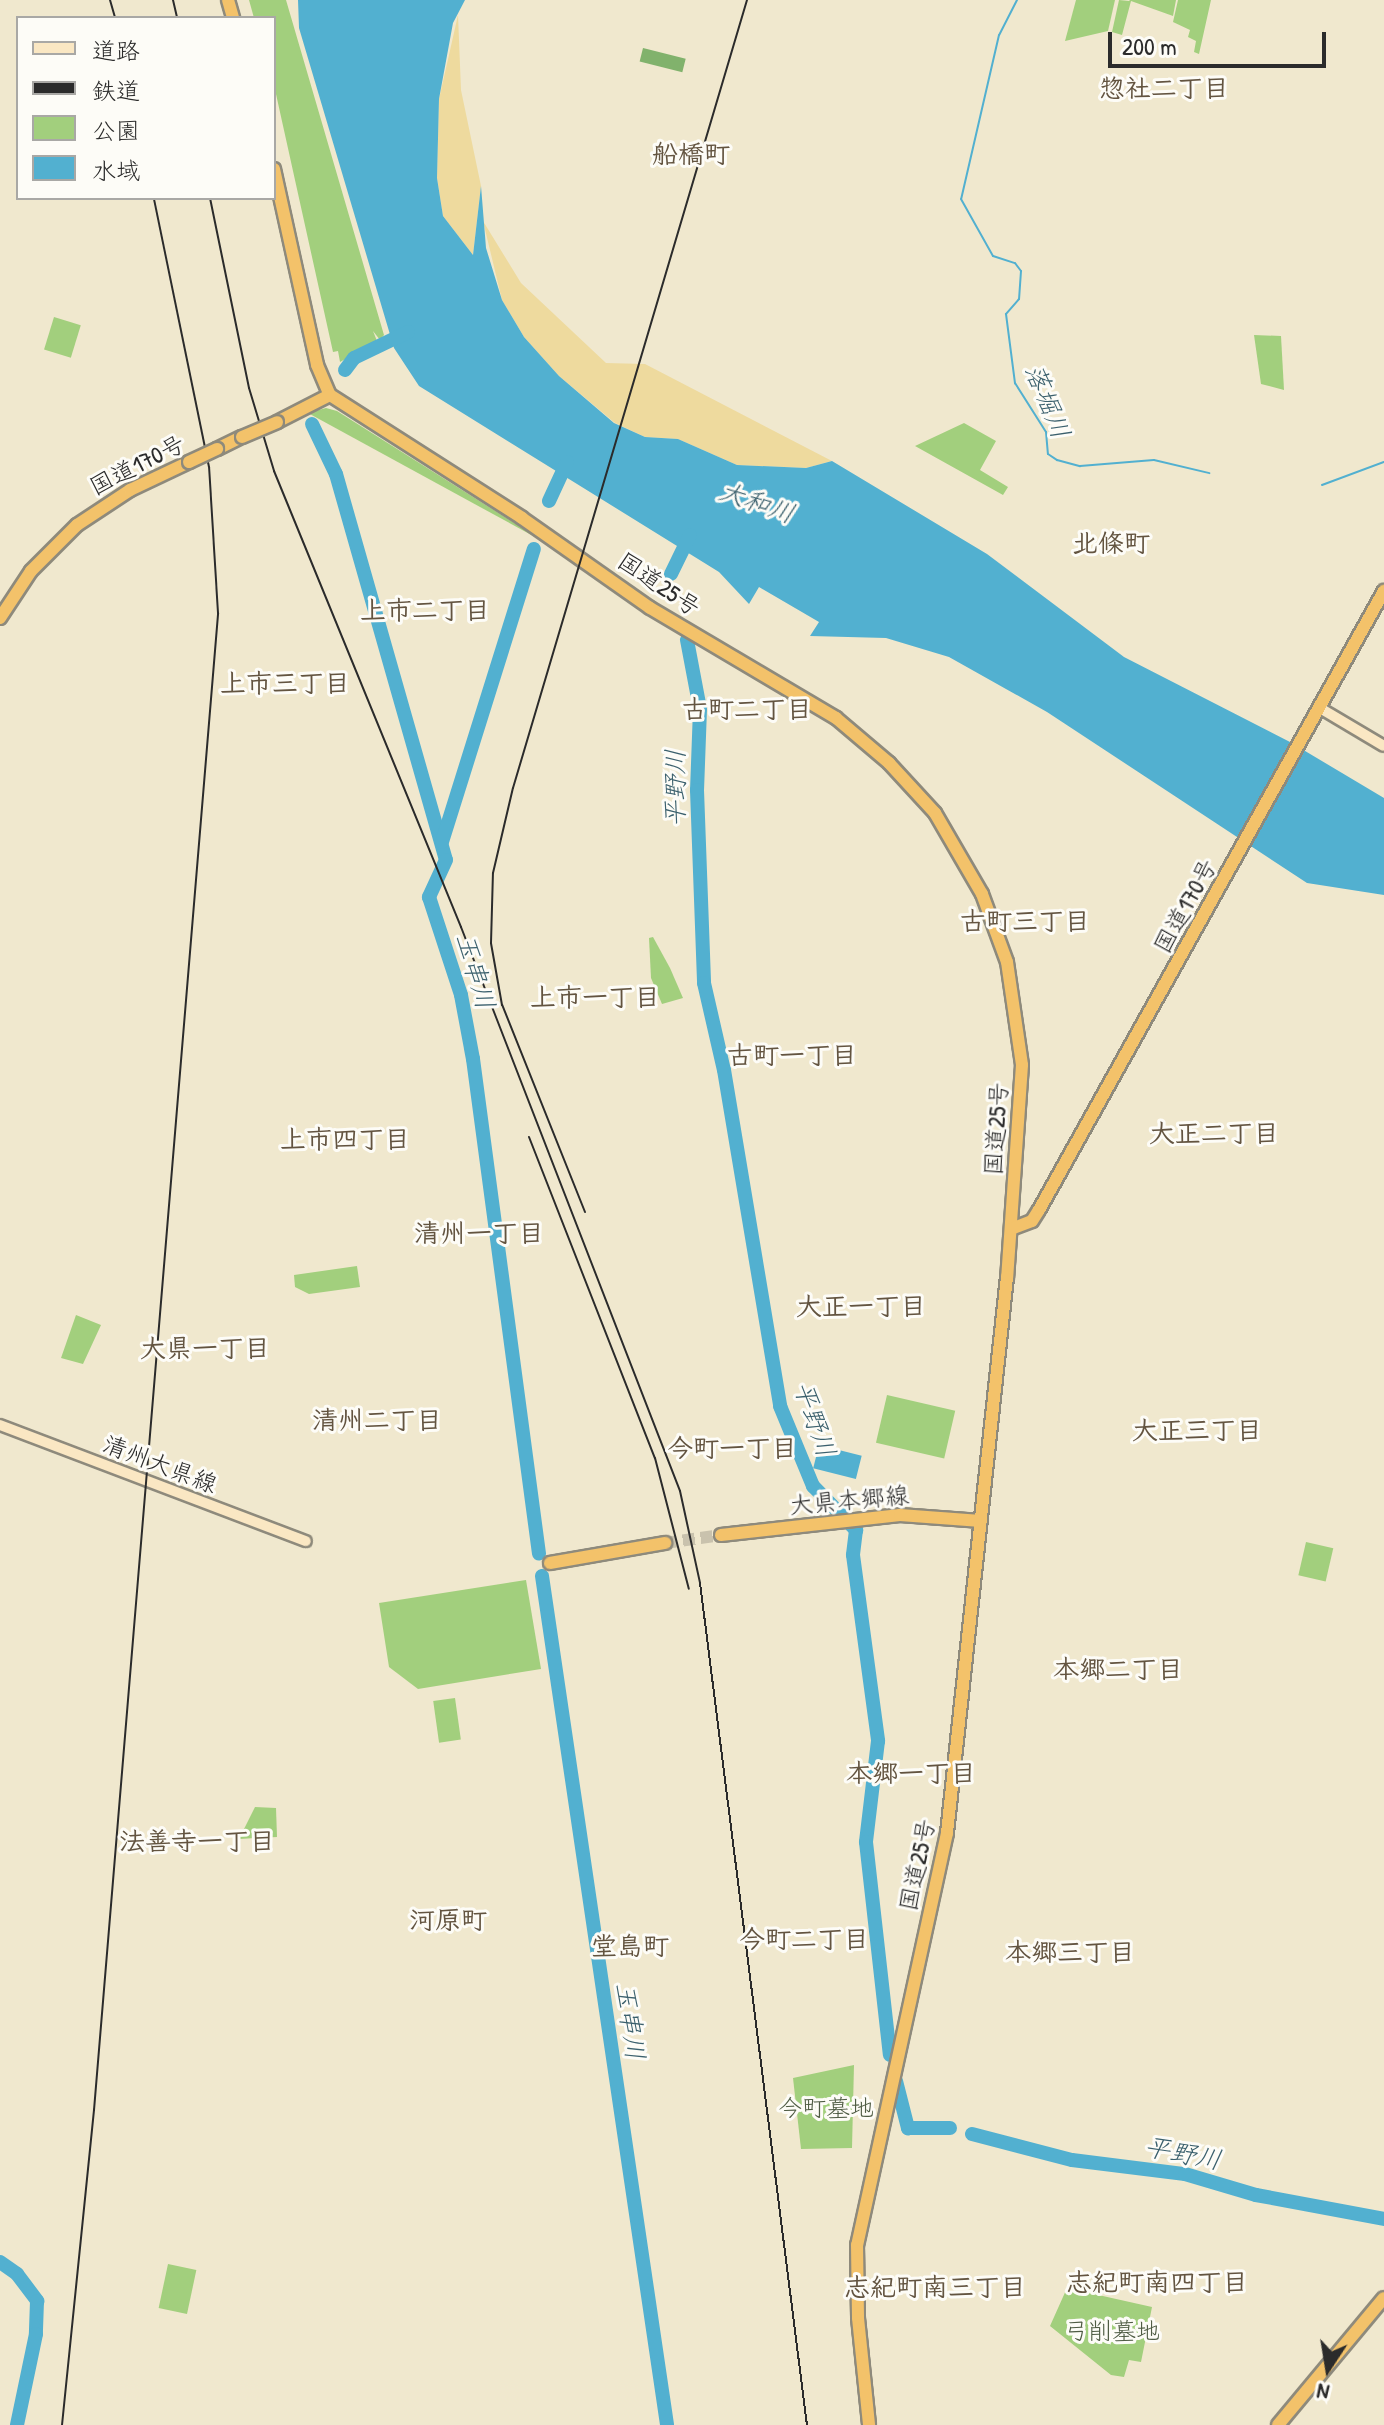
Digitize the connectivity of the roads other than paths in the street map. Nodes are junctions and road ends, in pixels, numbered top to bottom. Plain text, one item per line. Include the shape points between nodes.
1 (276, 178) edge
2 (330, 395) junction
3 (1384, 591) edge
4 (0, 618) edge
5 (1318, 711) junction
6 (1384, 746) edge
7 (1011, 1229) junction
8 (0, 1425) edge
9 (981, 1521) junction
10 (721, 1535) tunnel mouth
11 (306, 1541) dead end
12 (665, 1543) tunnel mouth
13 (550, 1563) dead end
14 (1384, 2298) edge
15 (1384, 2310) edge
16 (869, 2425) edge
17 (1278, 2425) edge
18 (1287, 2425) edge

1 - 2 highway via 317,365
2 - 4 highway, 国道170号, bridge via 130,490 77,525 31,571
2 - 7 highway, 国道25号 via 650,608 836,718 889,763 935,813 982,894 1016,998 1022,1104
3 - 5 highway, 国道170号
5 - 6 main road
5 - 7 highway, 国道170号 via 1039,1210 1032,1221
7 - 9 highway, 国道25号
8 - 11 main road, 清州大県線
9 - 10 highway, 大県本郷線 via 900,1515
9 - 16 highway, 国道25号 via 943,1859 880,2122 857,2245
12 - 13 highway
14 - 17 highway
15 - 18 highway

